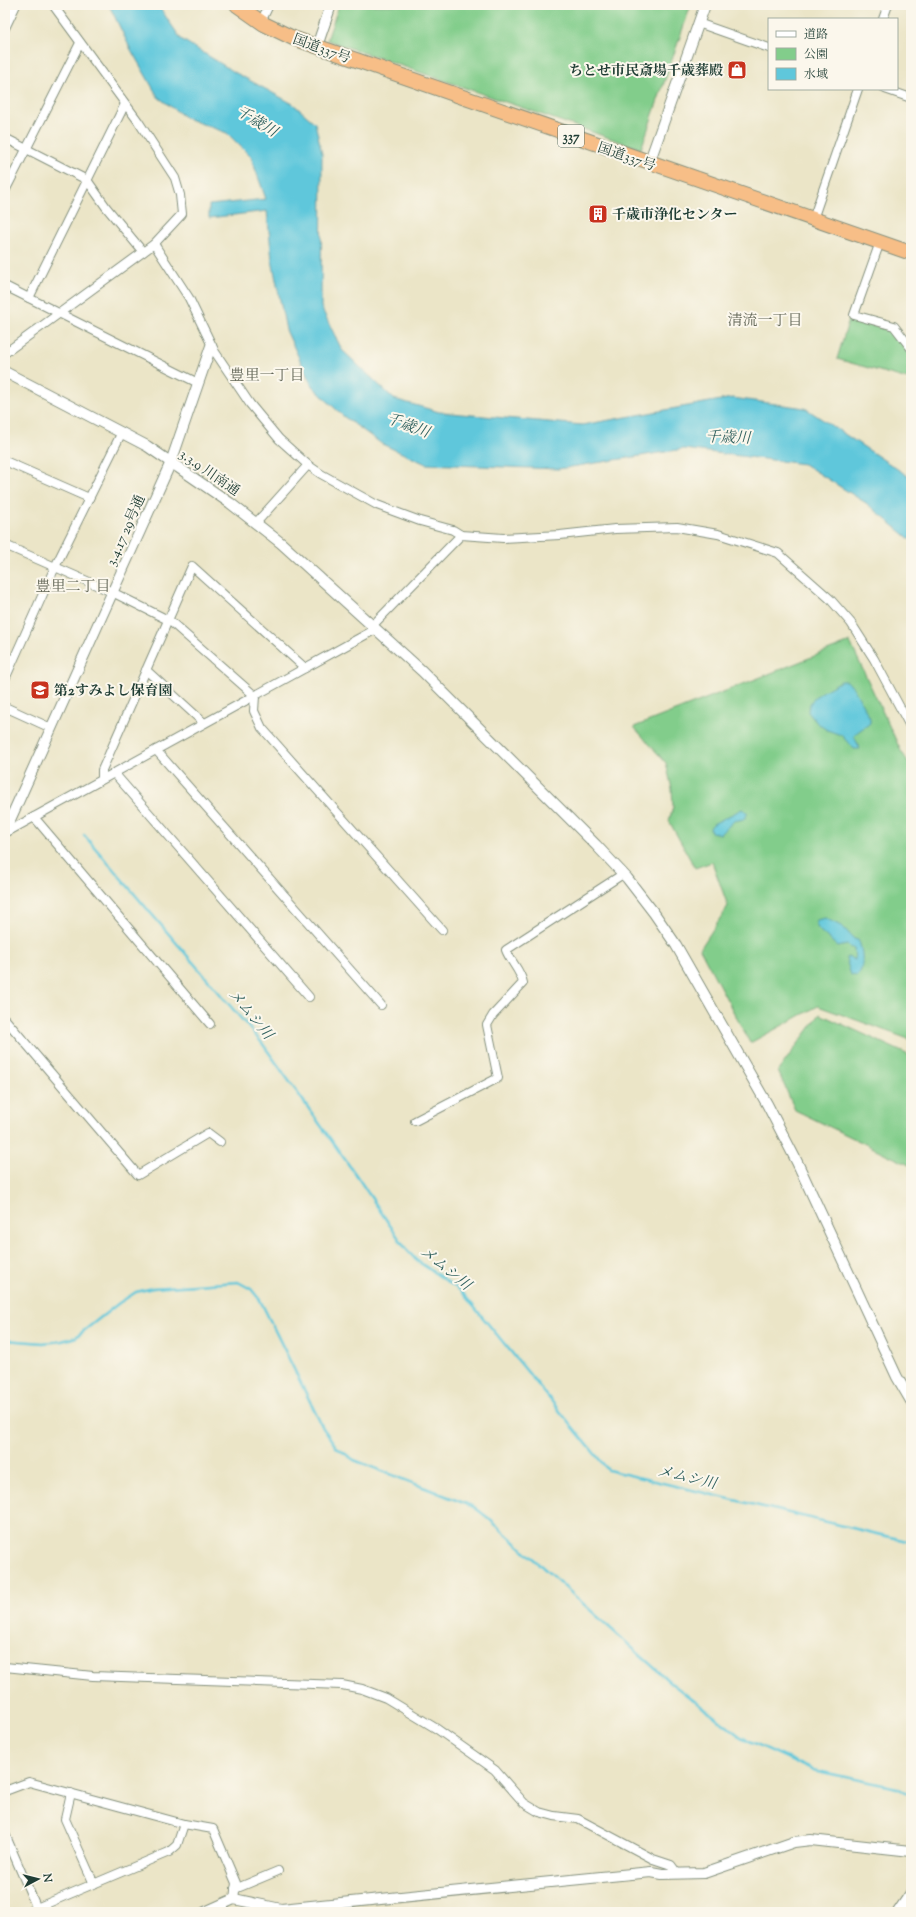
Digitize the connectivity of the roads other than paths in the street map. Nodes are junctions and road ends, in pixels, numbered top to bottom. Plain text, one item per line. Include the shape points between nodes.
1 (16, 5) edge
2 (53, 5) edge
3 (237, 5) edge
4 (269, 5) edge
5 (331, 5) edge
6 (705, 5) edge
7 (888, 5) edge
8 (883, 18) edge
9 (261, 22) junction
10 (698, 23) junction
11 (5, 28) edge
12 (80, 43) junction
13 (317, 46) junction
14 (768, 48) edge
15 (858, 90) edge
16 (888, 90) edge
17 (911, 98) edge
18 (125, 104) junction
19 (5, 138) edge
20 (26, 149) junction
21 (649, 163) junction
22 (87, 180) junction
23 (5, 191) edge
24 (813, 219) junction
25 (880, 242) junction
26 (154, 244) junction
27 (143, 252) junction
28 (911, 253) edge
29 (5, 286) edge
30 (29, 298) junction
31 (60, 313) junction
32 (211, 346) junction
33 (911, 348) edge
34 (5, 353) edge
35 (5, 372) edge
36 (198, 382) junction
37 (122, 432) junction
38 (5, 461) edge
39 (171, 462) junction
40 (308, 465) junction
41 (89, 498) junction
42 (256, 523) junction
43 (461, 535) junction
44 (5, 546) edge
45 (55, 567) junction
46 (112, 592) junction
47 (168, 619) junction
48 (374, 627) junction
49 (305, 668) junction
50 (146, 670) junction
51 (5, 680) edge
52 (255, 696) junction
53 (5, 707) edge
54 (204, 724) junction
55 (51, 728) junction
56 (911, 728) edge
57 (156, 750) junction
58 (114, 773) junction
59 (102, 779) junction
60 (34, 817) junction
61 (5, 832) edge
62 (623, 874) junction
63 (442, 930) dead end
64 (309, 997) dead end
65 (381, 1005) dead end
66 (5, 1019) edge
67 (210, 1024) dead end
68 (415, 1122) dead end
69 (220, 1142) dead end
70 (911, 1401) edge
71 (5, 1667) edge
72 (5, 1791) edge
73 (71, 1794) junction
74 (184, 1824) junction
75 (5, 1834) edge
76 (911, 1851) edge
77 (278, 1871) dead end
78 (677, 1873) junction
79 (94, 1884) junction
80 (911, 1893) edge
81 (235, 1894) junction
82 (38, 1910) edge
83 (286, 1910) edge
84 (26, 1912) edge
85 (205, 1912) edge
86 (898, 1912) edge

1 - 11 street
2 - 12 street
3 - 9 highway, 国道337号 / 337
4 - 9 street
5 - 13 street
6 - 10 street
7 - 8 street
9 - 13 highway, 国道337号 / 337 via 293,38
10 - 14 street
10 - 21 street
12 - 18 street
12 - 20 street
13 - 21 highway, 国道337号 / 337
15 - 24 street
16 - 17 street
18 - 22 street
18 - 26 street via 175,178 180,195 182,214
19 - 20 street
20 - 22 street
20 - 23 street
21 - 24 highway, 国道337号 / 337
22 - 27 street
22 - 30 street
24 - 25 highway, 国道337号 / 337
25 - 28 highway, 国道337号 / 337
25 - 33 street via 854,315 894,326
26 - 27 street
26 - 32 street via 188,298
27 - 31 street
29 - 30 street
30 - 31 street
31 - 34 street
31 - 36 street
32 - 36 street, 3.4.17 29号通
32 - 40 street via 250,404 279,439
35 - 37 street, 3.3.9 川南通
36 - 39 street, 3.4.17 29号通
37 - 39 street, 3.3.9 川南通
37 - 41 street
38 - 41 street
39 - 42 street, 3.3.9 川南通
39 - 46 street, 3.4.17 29号通
40 - 42 street
40 - 43 street via 377,504
41 - 45 street
42 - 48 street, 3.3.9 川南通
43 - 48 street
43 - 56 street via 503,538 677,527 718,534 778,553 830,599 851,623 874,659
44 - 45 street
45 - 46 street
45 - 51 street
46 - 47 street
46 - 55 street, 3.4.17 29号通
47 - 49 street via 192,566
47 - 50 street
47 - 52 street
48 - 49 street
48 - 62 street, 3.3.9 川南通 via 422,671
49 - 52 street
50 - 54 street
50 - 59 street via 102,770
52 - 54 street
52 - 63 street via 254,711 262,728
53 - 55 street
54 - 57 street
55 - 61 street, 3.4.17 29号通
57 - 58 street
57 - 65 street
58 - 59 street
58 - 64 street
59 - 60 street
60 - 61 street
60 - 67 street
62 - 68 street via 506,950 523,983 487,1025 498,1078
62 - 70 street, 3.3.9 川南通 via 676,945 767,1104 797,1162 897,1377
66 - 69 street via 138,1175 208,1133
71 - 78 street via 93,1676 342,1685 362,1689 386,1698 481,1760 495,1770 524,1803 539,1812 578,1819 653,1859 670,1865
72 - 73 street via 29,1782
73 - 74 street
73 - 79 street via 65,1819
74 - 79 street via 177,1845 169,1852
74 - 81 street via 213,1830 236,1883
75 - 82 street
76 - 78 street via 811,1840 794,1842 704,1873
77 - 81 street
78 - 83 street via 651,1872
79 - 82 street
80 - 86 street
81 - 83 street
81 - 85 street
82 - 84 street

